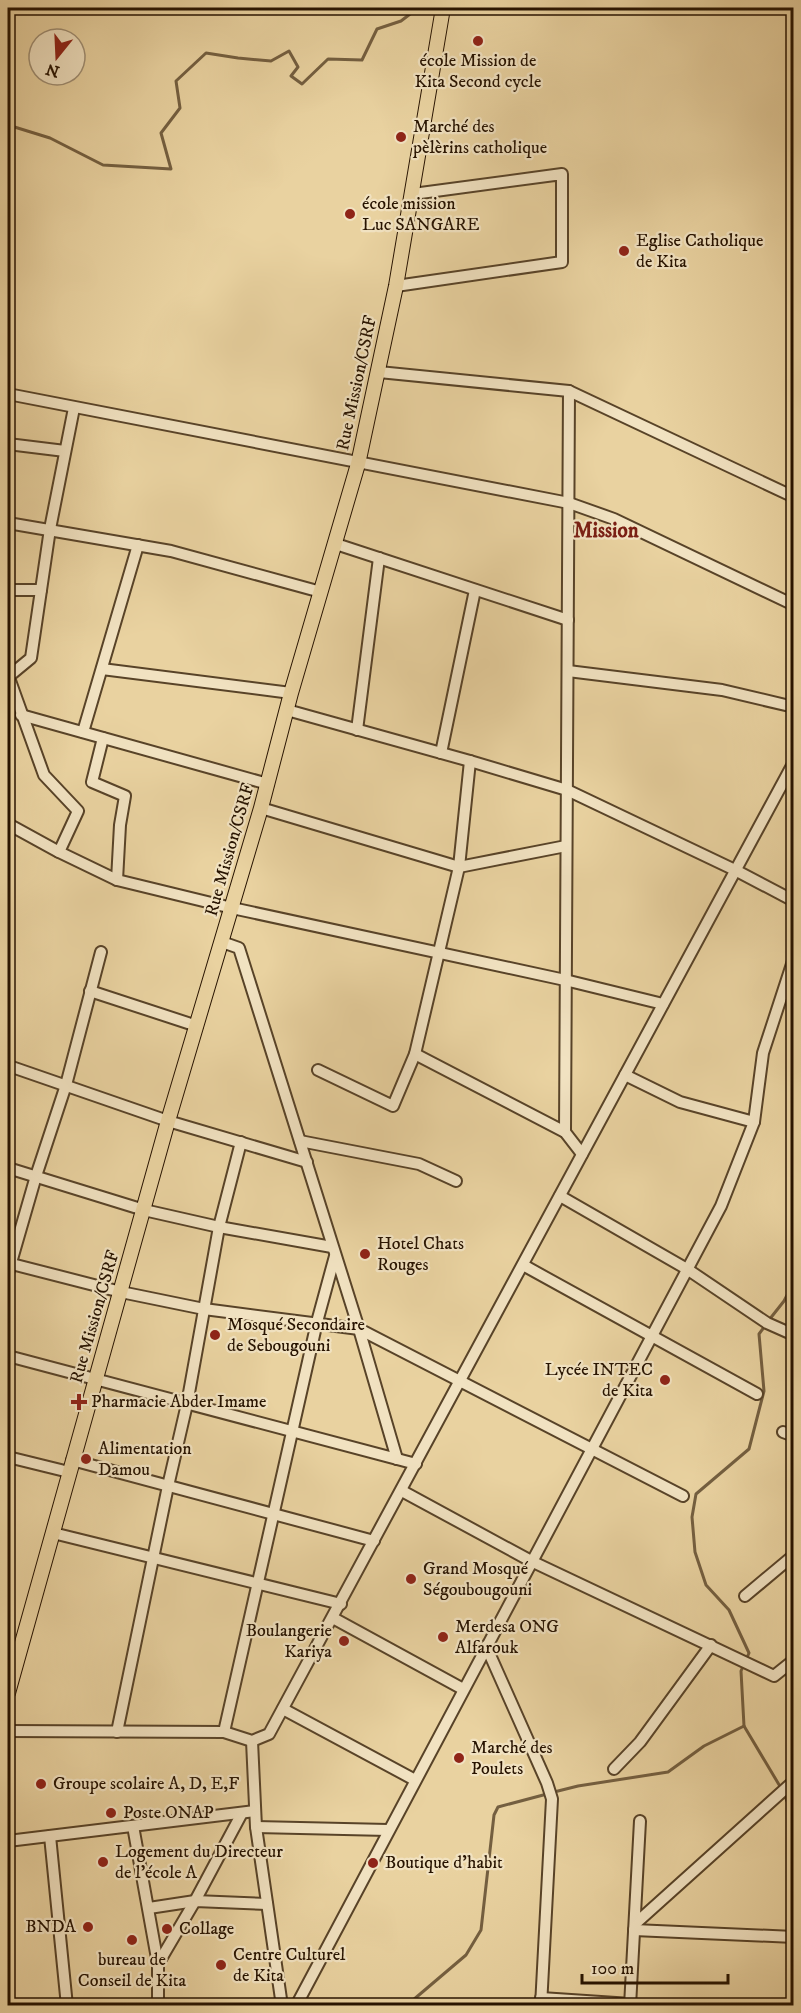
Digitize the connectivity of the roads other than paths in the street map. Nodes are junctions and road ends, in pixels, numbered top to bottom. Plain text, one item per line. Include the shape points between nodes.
1 (443, 8) edge
2 (413, 194) junction
3 (396, 286) junction
4 (378, 372) junction
5 (569, 391) junction
6 (8, 394) edge
7 (74, 408) junction
8 (8, 444) edge
9 (65, 451) junction
10 (358, 464) junction
11 (794, 496) edge
12 (569, 503) junction
13 (8, 523) edge
14 (50, 529) junction
15 (336, 544) junction
16 (138, 545) junction
17 (379, 558) junction
18 (8, 590) edge
19 (41, 590) junction
20 (475, 591) junction
21 (321, 592) junction
22 (794, 604) edge
23 (568, 620) junction
24 (102, 669) junction
25 (568, 671) junction
26 (8, 676) edge
27 (291, 693) junction
28 (794, 707) edge
29 (287, 710) junction
30 (21, 715) junction
31 (357, 730) junction
32 (83, 732) junction
33 (103, 738) junction
34 (441, 753) junction
35 (470, 761) junction
36 (792, 768) edge
37 (268, 784) junction
38 (567, 790) junction
39 (261, 808) junction
40 (8, 824) edge
41 (566, 846) junction
42 (59, 852) junction
43 (459, 867) junction
44 (735, 870) junction
45 (117, 880) junction
46 (794, 901) edge
47 (232, 908) junction
48 (222, 942) junction
49 (101, 952) dead end
50 (438, 954) junction
51 (794, 958) edge
52 (566, 980) junction
53 (90, 991) junction
54 (663, 1004) junction
55 (197, 1026) junction
56 (415, 1054) junction
57 (12, 1067) dead end
58 (318, 1070) dead end
59 (625, 1075) junction
60 (66, 1085) junction
61 (168, 1121) junction
62 (754, 1122) junction
63 (564, 1132) junction
64 (300, 1141) junction
65 (241, 1142) junction
66 (582, 1154) junction
67 (307, 1162) junction
68 (8, 1168) edge
69 (36, 1176) junction
70 (456, 1181) dead end
71 (560, 1196) junction
72 (144, 1210) junction
73 (219, 1227) junction
74 (334, 1251) junction
75 (523, 1265) junction
76 (8, 1267) edge
77 (687, 1269) junction
78 (121, 1292) junction
79 (204, 1309) junction
80 (317, 1322) junction
81 (359, 1329) junction
82 (794, 1335) edge
83 (651, 1336) junction
84 (8, 1356) edge
85 (96, 1380) junction
86 (460, 1381) junction
87 (757, 1394) dead end
88 (187, 1404) junction
89 (294, 1432) junction
90 (591, 1449) junction
91 (8, 1456) edge
92 (397, 1459) junction
93 (416, 1464) junction
94 (71, 1466) junction
95 (168, 1486) junction
96 (402, 1491) junction
97 (683, 1496) dead end
98 (275, 1515) junction
99 (53, 1533) junction
100 (374, 1541) junction
101 (794, 1555) edge
102 (153, 1557) junction
103 (531, 1561) junction
104 (258, 1584) junction
105 (745, 1596) dead end
106 (341, 1604) junction
107 (333, 1618) junction
108 (711, 1645) junction
109 (486, 1646) junction
110 (794, 1660) edge
111 (463, 1689) junction
112 (8, 1692) edge
113 (283, 1709) junction
114 (8, 1731) edge
115 (117, 1732) junction
116 (224, 1732) junction
117 (252, 1741) junction
118 (614, 1769) dead end
119 (415, 1780) junction
120 (794, 1780) edge
121 (255, 1811) junction
122 (242, 1813) junction
123 (640, 1821) dead end
124 (133, 1826) junction
125 (256, 1827) junction
126 (388, 1830) junction
127 (50, 1836) junction
128 (8, 1841) edge
129 (195, 1901) junction
130 (267, 1904) junction
131 (149, 1908) junction
132 (634, 1927) junction
133 (794, 1937) edge
134 (158, 1964) junction
135 (541, 2002) edge
136 (631, 2005) edge
137 (67, 2006) edge
138 (158, 2006) edge
139 (282, 2006) edge
140 (296, 2006) edge

1 - 2 main road, Rue Mission/CSRF
2 - 3 main road, Rue Mission/CSRF
2 - 3 street via 562,174 562,262
3 - 4 main road, Rue Mission/CSRF
4 - 5 street
4 - 10 main road, Rue Mission/CSRF
5 - 11 street
5 - 12 street
6 - 7 street
7 - 9 street
7 - 10 street
8 - 9 street
9 - 14 street
10 - 12 street
10 - 15 main road, Rue Mission/CSRF
12 - 22 street via 614,519
12 - 23 street
13 - 14 street
14 - 16 street
14 - 19 street
15 - 17 street
15 - 21 main road, Rue Mission/CSRF
16 - 21 street
16 - 24 street
17 - 20 street
17 - 31 street
18 - 19 street
19 - 26 street via 32,658
20 - 23 street
20 - 34 street
21 - 27 main road, Rue Mission/CSRF
23 - 25 street
24 - 27 street
24 - 32 street
25 - 28 street via 722,690
25 - 38 street
26 - 30 street
27 - 29 main road, Rue Mission/CSRF
29 - 31 street
29 - 37 main road, Rue Mission/CSRF
30 - 32 street
30 - 42 street via 44,775 78,811
31 - 34 street
32 - 33 street
33 - 37 street
33 - 45 street via 92,782 125,796
34 - 35 street
35 - 38 street
35 - 43 street
36 - 44 street
37 - 39 main road, Rue Mission/CSRF
38 - 41 street
38 - 44 street
39 - 43 street
39 - 47 main road, Rue Mission/CSRF
40 - 42 street
41 - 43 street
41 - 52 street
42 - 45 street
43 - 50 street
44 - 46 street
44 - 54 street
45 - 47 street
47 - 48 main road, Rue Mission/CSRF
47 - 50 street
48 - 55 main road, Rue Mission/CSRF
48 - 64 street via 239,948
49 - 53 street
50 - 52 street
50 - 56 street
51 - 62 street via 763,1053
52 - 54 street
52 - 63 street
53 - 55 street
53 - 60 street
54 - 59 street
55 - 61 main road, Rue Mission/CSRF
56 - 58 street via 393,1106
56 - 63 street
57 - 60 street
59 - 62 street via 680,1102
59 - 66 street
60 - 61 street
60 - 69 street
61 - 65 street
61 - 72 main road, Rue Mission/CSRF
62 - 77 street via 722,1206
63 - 66 street
64 - 67 street
64 - 70 street via 419,1164
65 - 67 street
65 - 73 street
66 - 71 street
67 - 74 street
68 - 69 street
69 - 72 street
69 - 76 street
71 - 75 street
71 - 77 street
72 - 73 street
72 - 78 main road, Rue Mission/CSRF
73 - 74 street
73 - 79 street
74 - 80 street
74 - 81 street
75 - 83 street
75 - 86 street
76 - 78 street
77 - 82 street via 761,1319
77 - 83 street
78 - 79 street
78 - 85 main road, Rue Mission/CSRF
79 - 80 street
79 - 88 street
80 - 81 street
80 - 89 street
81 - 86 street
81 - 92 street
83 - 87 street
83 - 90 street
84 - 85 street
85 - 88 street
85 - 94 main road, Rue Mission/CSRF
86 - 90 street
86 - 93 street
88 - 89 street
88 - 95 street
89 - 92 street
89 - 98 street
90 - 97 street
90 - 103 street
91 - 94 street
92 - 93 street
93 - 96 street
94 - 95 street
94 - 99 main road, Rue Mission/CSRF
95 - 98 street
95 - 102 street
96 - 100 street
96 - 103 street
98 - 100 street
98 - 104 street
99 - 102 street
99 - 112 main road, Rue Mission/CSRF
100 - 106 street
101 - 105 street
102 - 104 street
102 - 115 street
103 - 108 street
103 - 109 street
104 - 106 street
104 - 116 street
106 - 107 street
107 - 111 street
107 - 113 street
108 - 110 street via 774,1676
108 - 118 street via 640,1742
109 - 111 street
109 - 135 street via 552,1799
111 - 119 street
113 - 117 street via 269,1734
113 - 119 street
114 - 115 street
115 - 116 street
116 - 117 street
117 - 121 street
119 - 126 street
120 - 132 street
121 - 122 street
121 - 125 street
122 - 124 street
122 - 129 street
123 - 132 street
124 - 127 street
124 - 131 street
125 - 126 street
125 - 130 street
126 - 140 street
127 - 128 street
127 - 137 street
129 - 130 street
129 - 131 street
129 - 134 street
130 - 139 street
131 - 134 street
132 - 133 street
132 - 136 street
134 - 138 street
135 - 136 street

